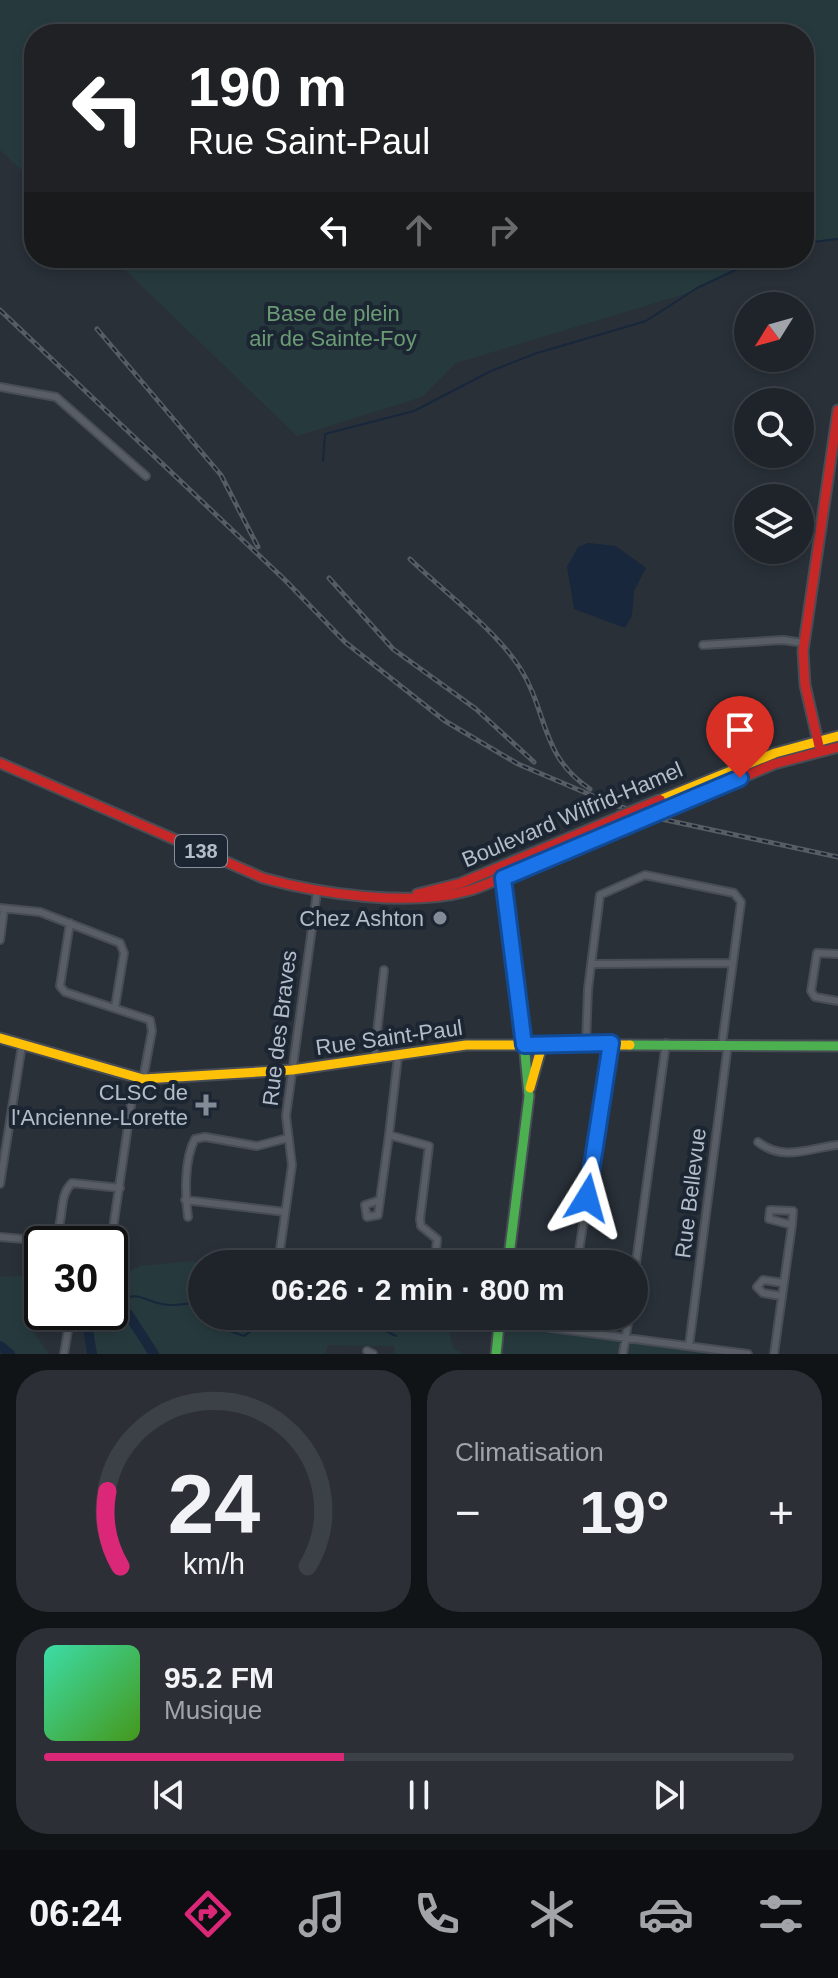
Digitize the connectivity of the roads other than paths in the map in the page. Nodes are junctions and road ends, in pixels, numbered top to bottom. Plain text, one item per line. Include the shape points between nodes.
1 (0, 387) edge
2 (838, 410) edge
3 (146, 476) dead end
4 (804, 643) junction
5 (703, 645) dead end
6 (838, 736) edge
7 (819, 746) junction
8 (838, 747) edge
9 (0, 763) edge
10 (663, 805) junction
11 (501, 873) junction
12 (317, 892) junction
13 (2, 909) edge
14 (70, 923) junction
15 (0, 940) edge
16 (838, 954) edge
17 (732, 963) junction
18 (592, 964) junction
19 (384, 970) dead end
20 (838, 1001) edge
21 (115, 1007) junction
22 (0, 1038) edge
23 (586, 1043) junction
24 (611, 1043) junction
25 (666, 1043) junction
26 (546, 1044) junction
27 (725, 1044) junction
28 (22, 1045) junction
29 (524, 1045) junction
30 (838, 1046) edge
31 (398, 1056) junction
32 (374, 1060) junction
33 (292, 1070) junction
34 (139, 1078) junction
35 (528, 1091) junction
36 (389, 1135) junction
37 (288, 1138) junction
38 (758, 1142) dead end
39 (838, 1145) edge
40 (0, 1184) edge
41 (120, 1188) junction
42 (185, 1200) junction
43 (380, 1200) dead end
44 (285, 1212) junction
45 (188, 1217) dead end
46 (792, 1225) dead end
47 (114, 1226) edge
48 (0, 1237) edge
49 (280, 1250) edge
50 (436, 1250) edge
51 (510, 1250) edge
52 (579, 1250) edge
53 (638, 1250) edge
54 (783, 1283) junction
55 (781, 1296) junction
56 (68, 1330) edge
57 (501, 1330) edge
58 (568, 1330) edge
59 (627, 1330) edge
60 (626, 1338) junction
61 (689, 1346) junction
62 (64, 1354) edge
63 (499, 1354) edge
64 (623, 1354) edge
65 (748, 1354) edge
66 (774, 1354) edge

1 - 3 street via 56,397
2 - 4 street
4 - 5 street
4 - 7 street via 805,685
6 - 7 street, Boulevard Wilfrid-Hamel
7 - 8 street, Boulevard Wilfrid-Hamel / 138
7 - 10 street, Boulevard Wilfrid-Hamel / 138
9 - 12 street, Boulevard Wilfrid-Hamel / 138 via 263,878
10 - 11 street, Boulevard Wilfrid-Hamel, bridge via 619,817
10 - 11 street, Boulevard Wilfrid-Hamel / 138, bridge via 637,822
11 - 12 street, Boulevard Wilfrid-Hamel / 138 via 468,891 412,896
11 - 29 street
12 - 33 street, Rue des Braves
13 - 14 street via 40,912
13 - 15 street
14 - 21 street via 123,946
14 - 21 street via 60,986
16 - 20 street via 817,953 811,991 815,997
17 - 18 street
17 - 18 street, Rue Bellevue via 741,902 737,895 645,875 600,895
17 - 27 street, Rue Bellevue
18 - 23 street
19 - 32 street
21 - 34 street via 147,1017 152,1025
22 - 28 street, Rue Saint-Paul
23 - 24 street, Rue Saint-Paul
23 - 26 street, Rue Saint-Paul
24 - 25 street, Rue Saint-Paul
24 - 52 street
25 - 27 street, Rue Saint-Paul
25 - 53 street
26 - 29 street, Rue Saint-Paul
26 - 35 street
27 - 30 street, Rue Saint-Paul
27 - 61 street, Rue Bellevue
28 - 34 street, Rue Saint-Paul
28 - 40 street
29 - 31 street, Rue Saint-Paul via 436,1047
29 - 35 street
31 - 32 street, Rue Saint-Paul
31 - 36 street
32 - 33 street, Rue Saint-Paul
33 - 34 street, Rue Saint-Paul
33 - 37 street, Rue des Braves
34 - 41 street
35 - 51 street
36 - 43 street
36 - 50 street via 429,1146 420,1219 437,1239
37 - 42 street via 257,1146 195,1139
37 - 44 street, Rue des Braves via 292,1165
38 - 39 street via 787,1154
41 - 47 street
41 - 48 street via 72,1183 65,1190 54,1236
42 - 44 street
42 - 45 street
44 - 49 street, Rue des Braves
46 - 54 street
54 - 55 street
54 - 55 street via 763,1280 757,1287
55 - 66 street
56 - 62 street
57 - 63 street
58 - 60 street
59 - 60 street
60 - 61 street
60 - 64 street
61 - 65 street

